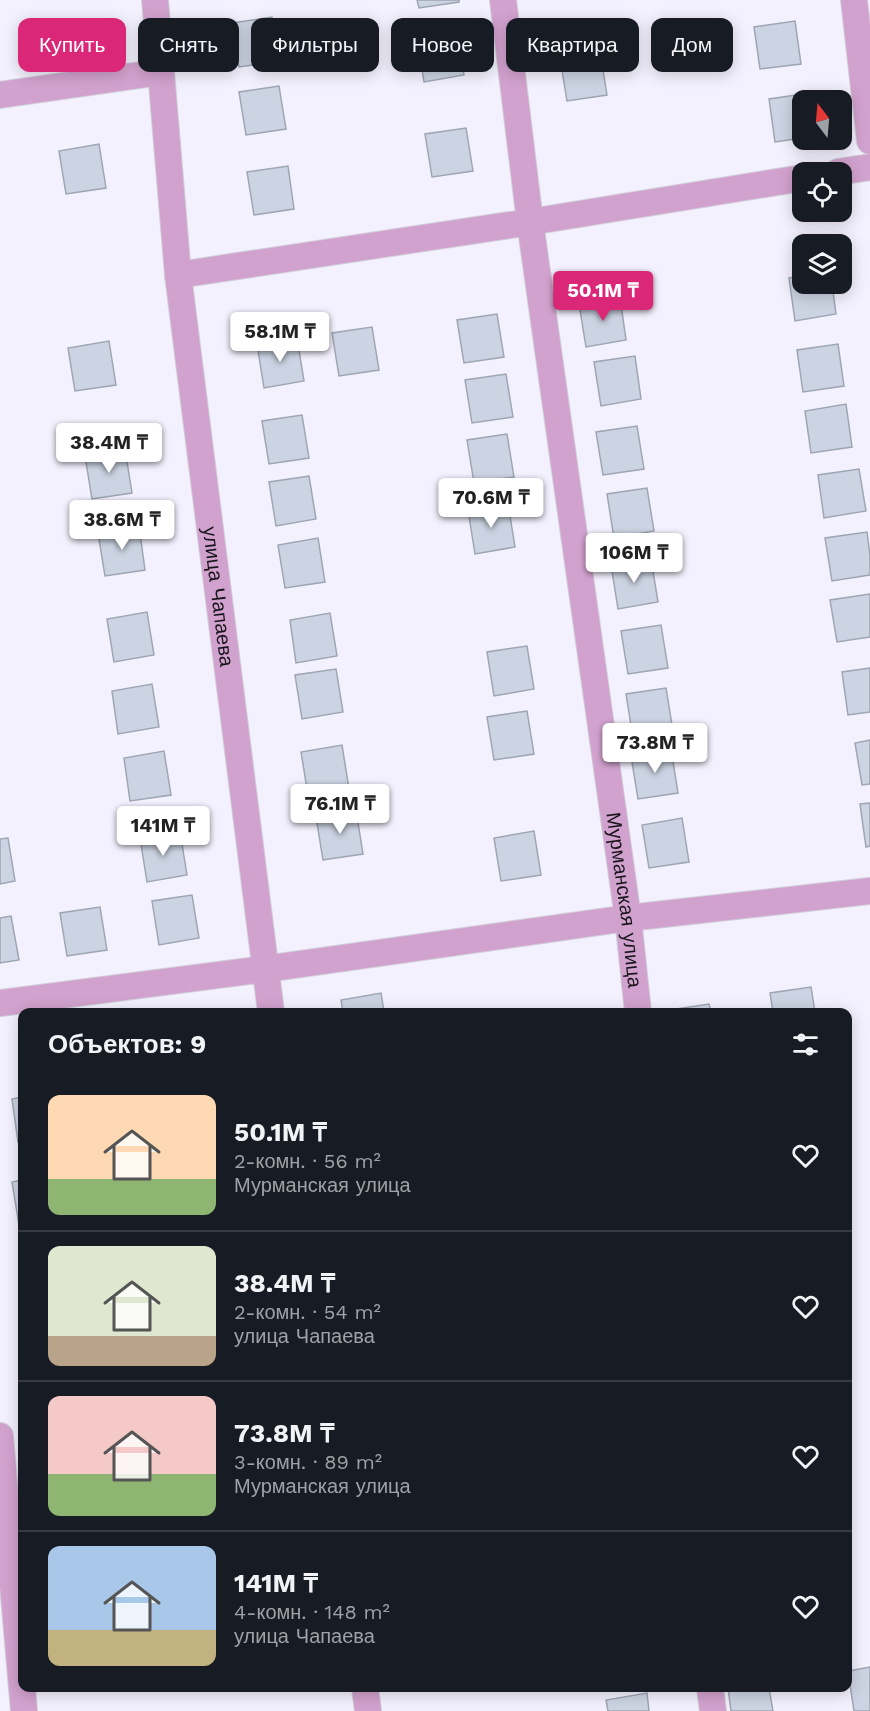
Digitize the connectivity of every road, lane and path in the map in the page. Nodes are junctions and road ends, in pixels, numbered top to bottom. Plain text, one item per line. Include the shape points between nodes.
1 (155, 0) edge
2 (503, 0) edge
3 (854, 0) edge
4 (156, 18) edge
5 (161, 72) joint
6 (0, 95) edge
7 (870, 141) edge
8 (870, 167) edge
9 (852, 170) edge
10 (792, 180) edge
11 (530, 222) junction
12 (178, 274) junction
13 (870, 891) edge
14 (628, 918) junction
15 (265, 969) junction
16 (0, 1003) edge
17 (270, 1008) edge
18 (638, 1008) edge
19 (0, 1436) edge
20 (18, 1642) edge
21 (22, 1692) edge
22 (366, 1692) edge
23 (711, 1692) edge
24 (24, 1711) edge
25 (368, 1711) edge
26 (713, 1711) edge

1 - 4 street, улица Чапаева
2 - 11 street, Мурманская улица
3 - 7 street
5 - 6 street
5 - 12 street, улица Чапаева
8 - 9 street
10 - 11 street
11 - 12 street
11 - 14 street, Мурманская улица
12 - 15 street, улица Чапаева
13 - 14 street
14 - 15 street
14 - 18 street, Мурманская улица
15 - 16 street
15 - 17 street, улица Чапаева
19 - 20 street
21 - 24 street
22 - 25 street
23 - 26 street

